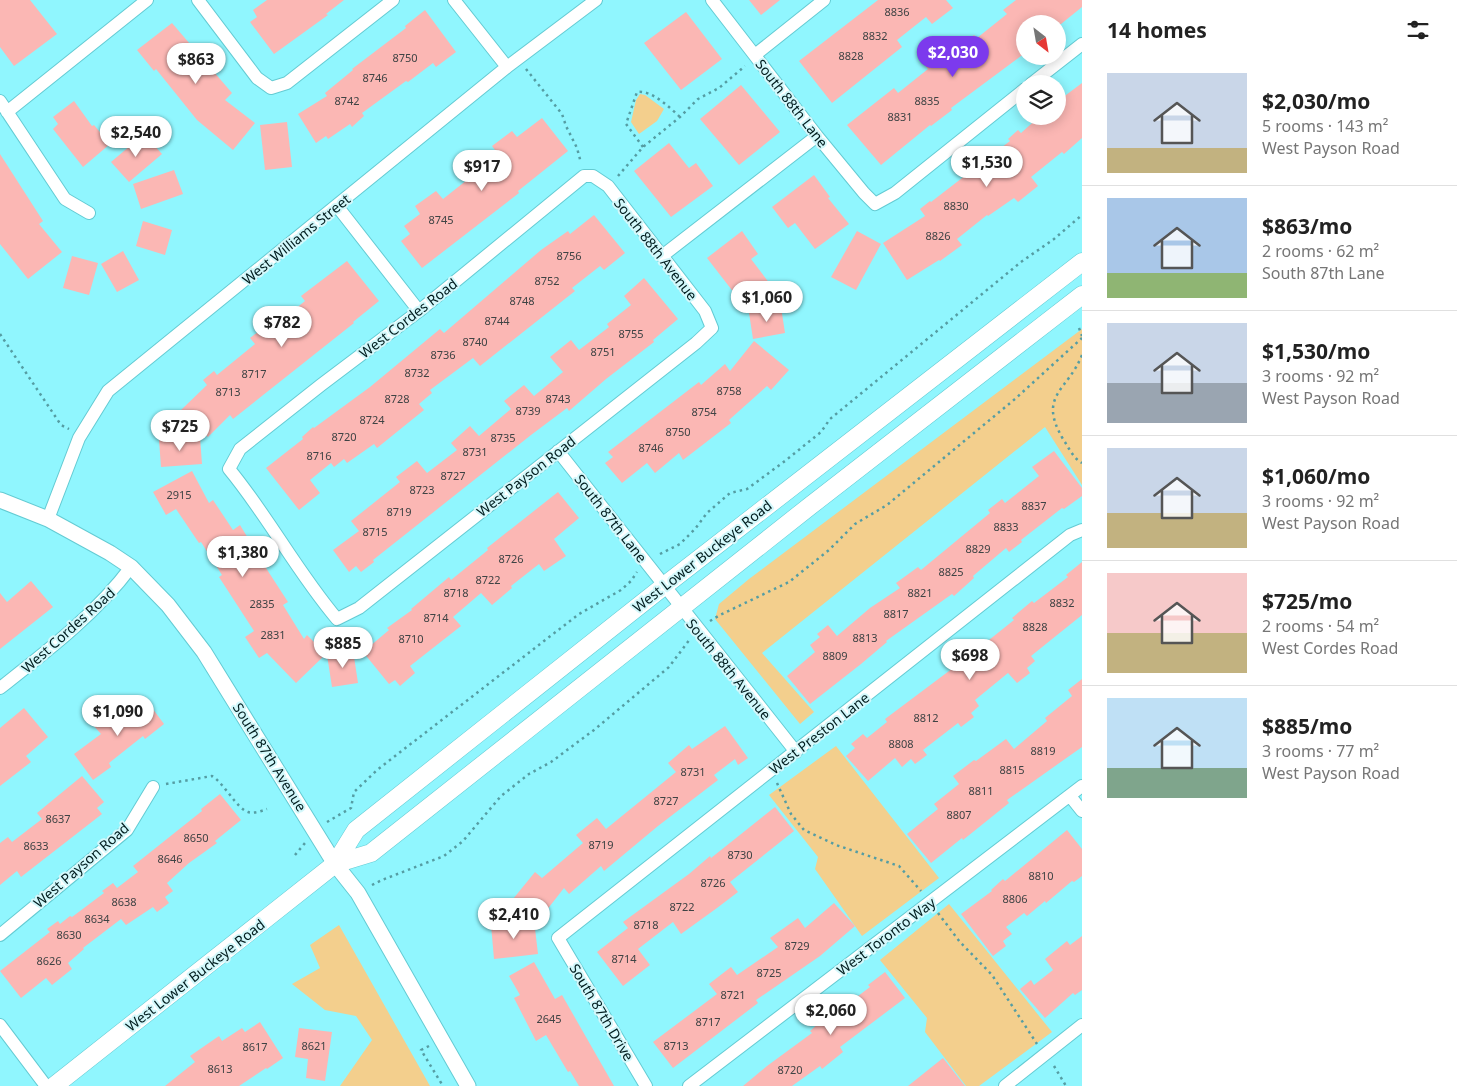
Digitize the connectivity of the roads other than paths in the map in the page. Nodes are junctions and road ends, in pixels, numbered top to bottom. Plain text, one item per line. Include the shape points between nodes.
1 (147, 0) edge
2 (198, 0) edge
3 (393, 0) edge
4 (454, 0) edge
5 (596, 0) edge
6 (712, 0) edge
7 (824, 0) edge
8 (1082, 44) edge
9 (755, 55) junction
10 (508, 67) junction
11 (1042, 75) edge
12 (1016, 96) edge
13 (0, 101) edge
14 (7, 112) junction
15 (817, 136) junction
16 (589, 176) joint
17 (337, 206) junction
18 (89, 213) dead end
19 (662, 256) junction
20 (1082, 262) edge
21 (1082, 295) edge
22 (419, 311) junction
23 (712, 328) joint
24 (558, 451) junction
25 (0, 500) edge
26 (48, 519) junction
27 (1082, 530) edge
28 (131, 567) junction
29 (664, 586) junction
30 (680, 608) junction
31 (337, 619) joint
32 (0, 688) edge
33 (796, 752) junction
34 (1082, 786) edge
35 (153, 787) road end
36 (1070, 796) junction
37 (1082, 811) edge
38 (335, 864) junction
39 (0, 935) edge
40 (558, 938) joint
41 (0, 1025) edge
42 (1082, 1025) edge
43 (46, 1086) edge
44 (54, 1086) edge
45 (468, 1086) edge
46 (646, 1086) edge
47 (689, 1086) edge
48 (1005, 1086) edge

1 - 14 street
2 - 3 street via 257,78 271,88 287,83
4 - 10 street
5 - 10 street, West Williams Street
6 - 9 street, South 88th Lane
7 - 9 street
8 - 11 street
9 - 15 street, South 88th Lane
10 - 17 street, West Williams Street
12 - 15 street, South 88th Lane via 895,193 875,204
13 - 14 street
14 - 18 street via 65,200
15 - 19 street
16 - 19 street, South 88th Avenue via 608,186
16 - 22 street, West Cordes Road
17 - 22 street
17 - 26 street, West Williams Street via 108,391 81,435
19 - 23 street, South 88th Avenue via 704,311
20 - 29 main road, West Lower Buckeye Road
21 - 30 main road, West Lower Buckeye Road
22 - 31 street, West Cordes Road via 240,449 229,468
23 - 24 street, West Payson Road
24 - 29 street, South 87th Lane
24 - 31 street, West Payson Road via 359,608
25 - 26 street, South 87th Avenue
26 - 28 street, South 87th Avenue
27 - 33 street, West Preston Lane via 1070,535
28 - 32 street, West Cordes Road via 117,586 52,648
28 - 38 street, South 87th Avenue via 168,605 204,652
29 - 30 street, South 88th Avenue
29 - 38 main road, West Lower Buckeye Road via 356,830
30 - 33 street, South 88th Avenue
30 - 38 main road, West Lower Buckeye Road via 371,853
33 - 40 street, West Preston Lane
34 - 36 street, West Toronto Way
35 - 39 street, West Payson Road via 127,830
36 - 37 street
36 - 47 street, West Toronto Way
38 - 44 main road, West Lower Buckeye Road
38 - 45 street, South 87th Avenue via 358,893
40 - 46 street, South 87th Drive
41 - 43 street
42 - 48 street

